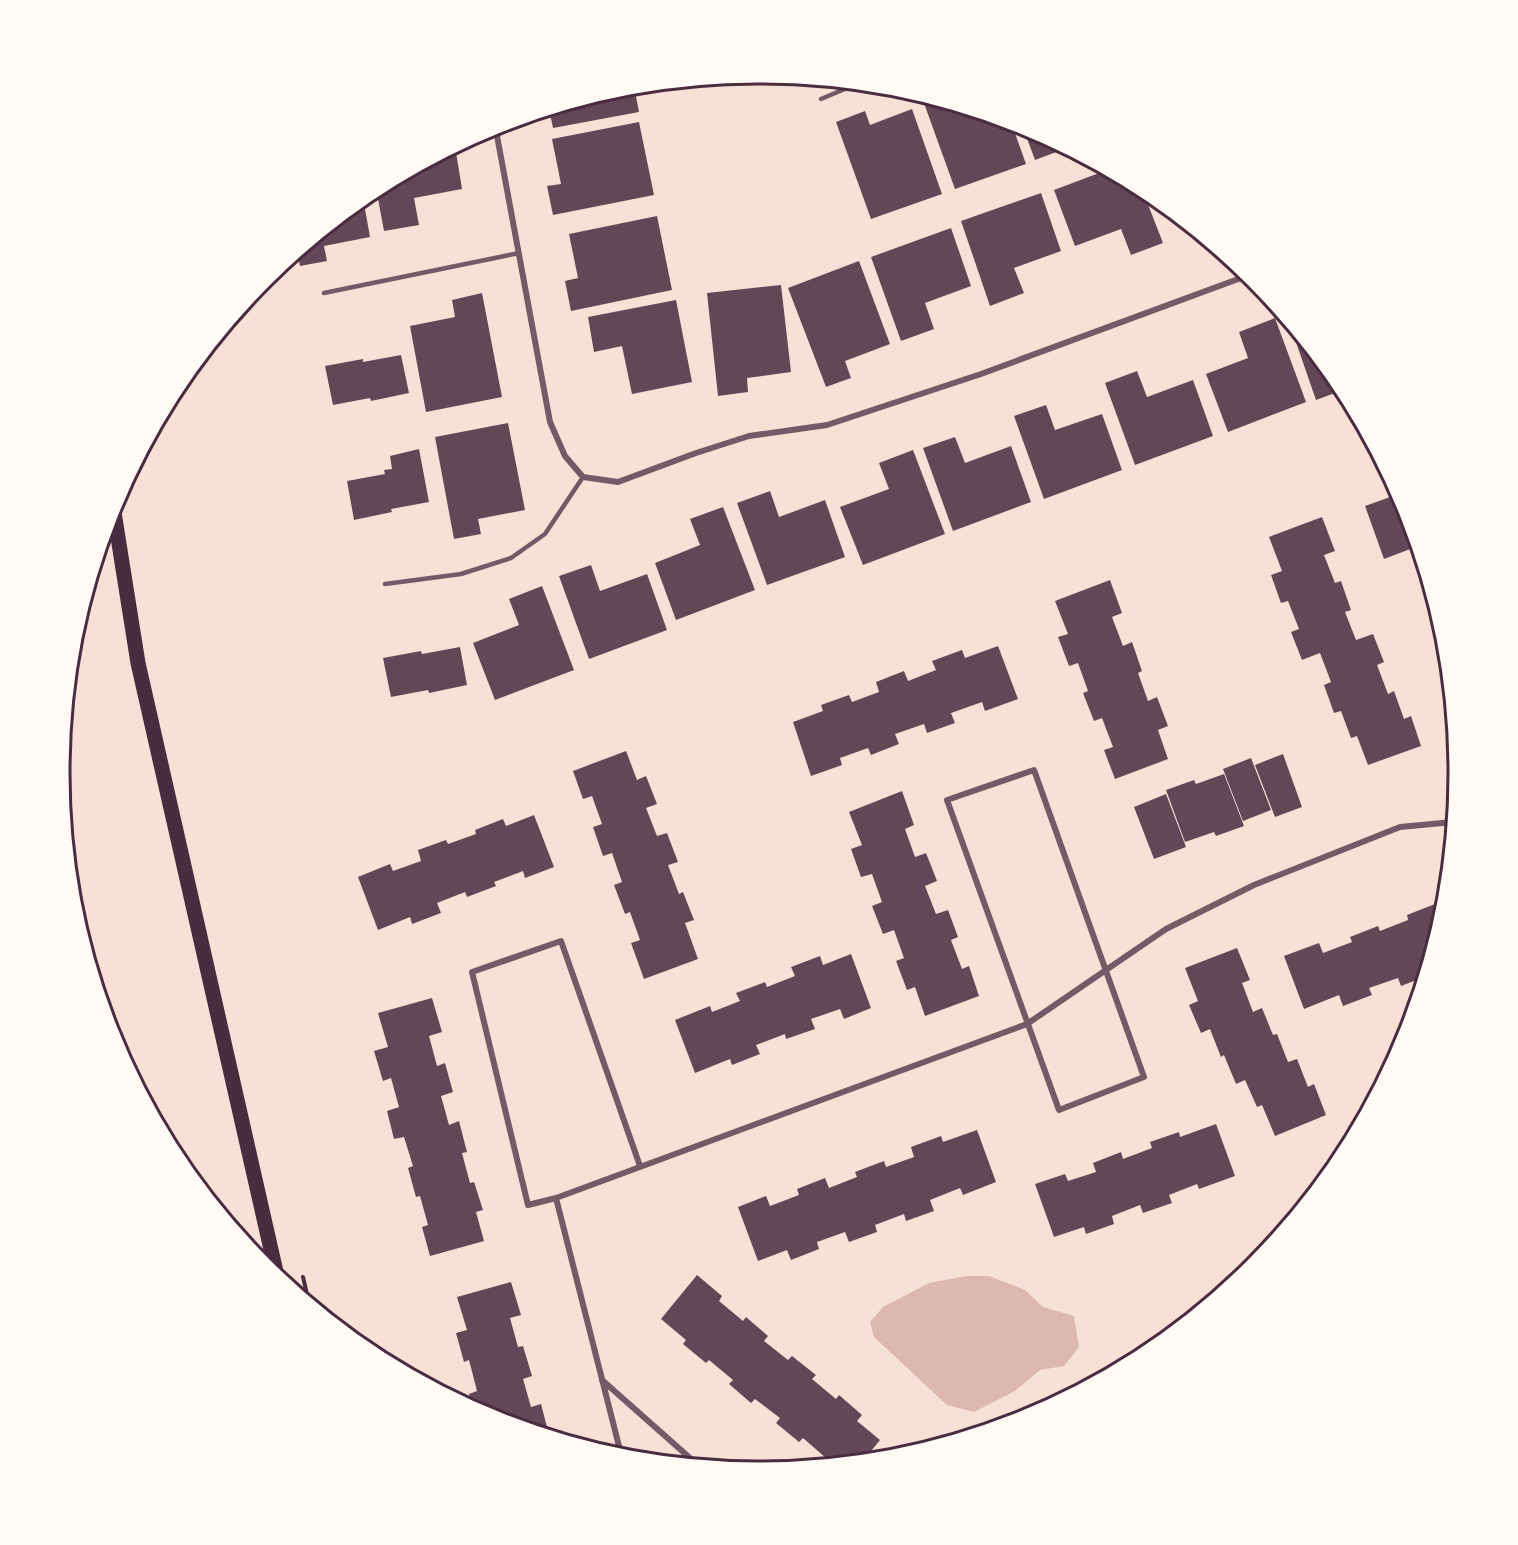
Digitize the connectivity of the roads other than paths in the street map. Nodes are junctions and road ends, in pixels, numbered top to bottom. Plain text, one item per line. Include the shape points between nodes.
1 (844, 89) edge
2 (821, 99) dead end
3 (497, 136) edge
4 (519, 253) junction
5 (1238, 279) edge
6 (324, 293) dead end
7 (583, 477) junction
8 (116, 527) edge
9 (385, 584) dead end
10 (1446, 823) edge
11 (1106, 971) junction
12 (1028, 1024) junction
13 (640, 1166) junction
14 (556, 1198) junction
15 (272, 1259) edge
16 (602, 1379) junction
17 (619, 1447) edge
18 (689, 1457) edge

1 - 2 lane
3 - 4 street
4 - 6 lane
4 - 7 street via 550,422 565,456
5 - 7 street via 981,374 827,425 749,436 618,482
7 - 9 lane via 545,534 511,558 461,574
8 - 15 main road via 138,663
10 - 11 street via 1400,827 1254,885 1166,928
11 - 12 street
11 - 12 street via 1144,1077 1059,1110
11 - 12 street via 1035,770 947,800
12 - 13 street
13 - 14 street
13 - 14 street via 561,940 472,972 528,1205
14 - 16 street
16 - 17 street
16 - 18 street

